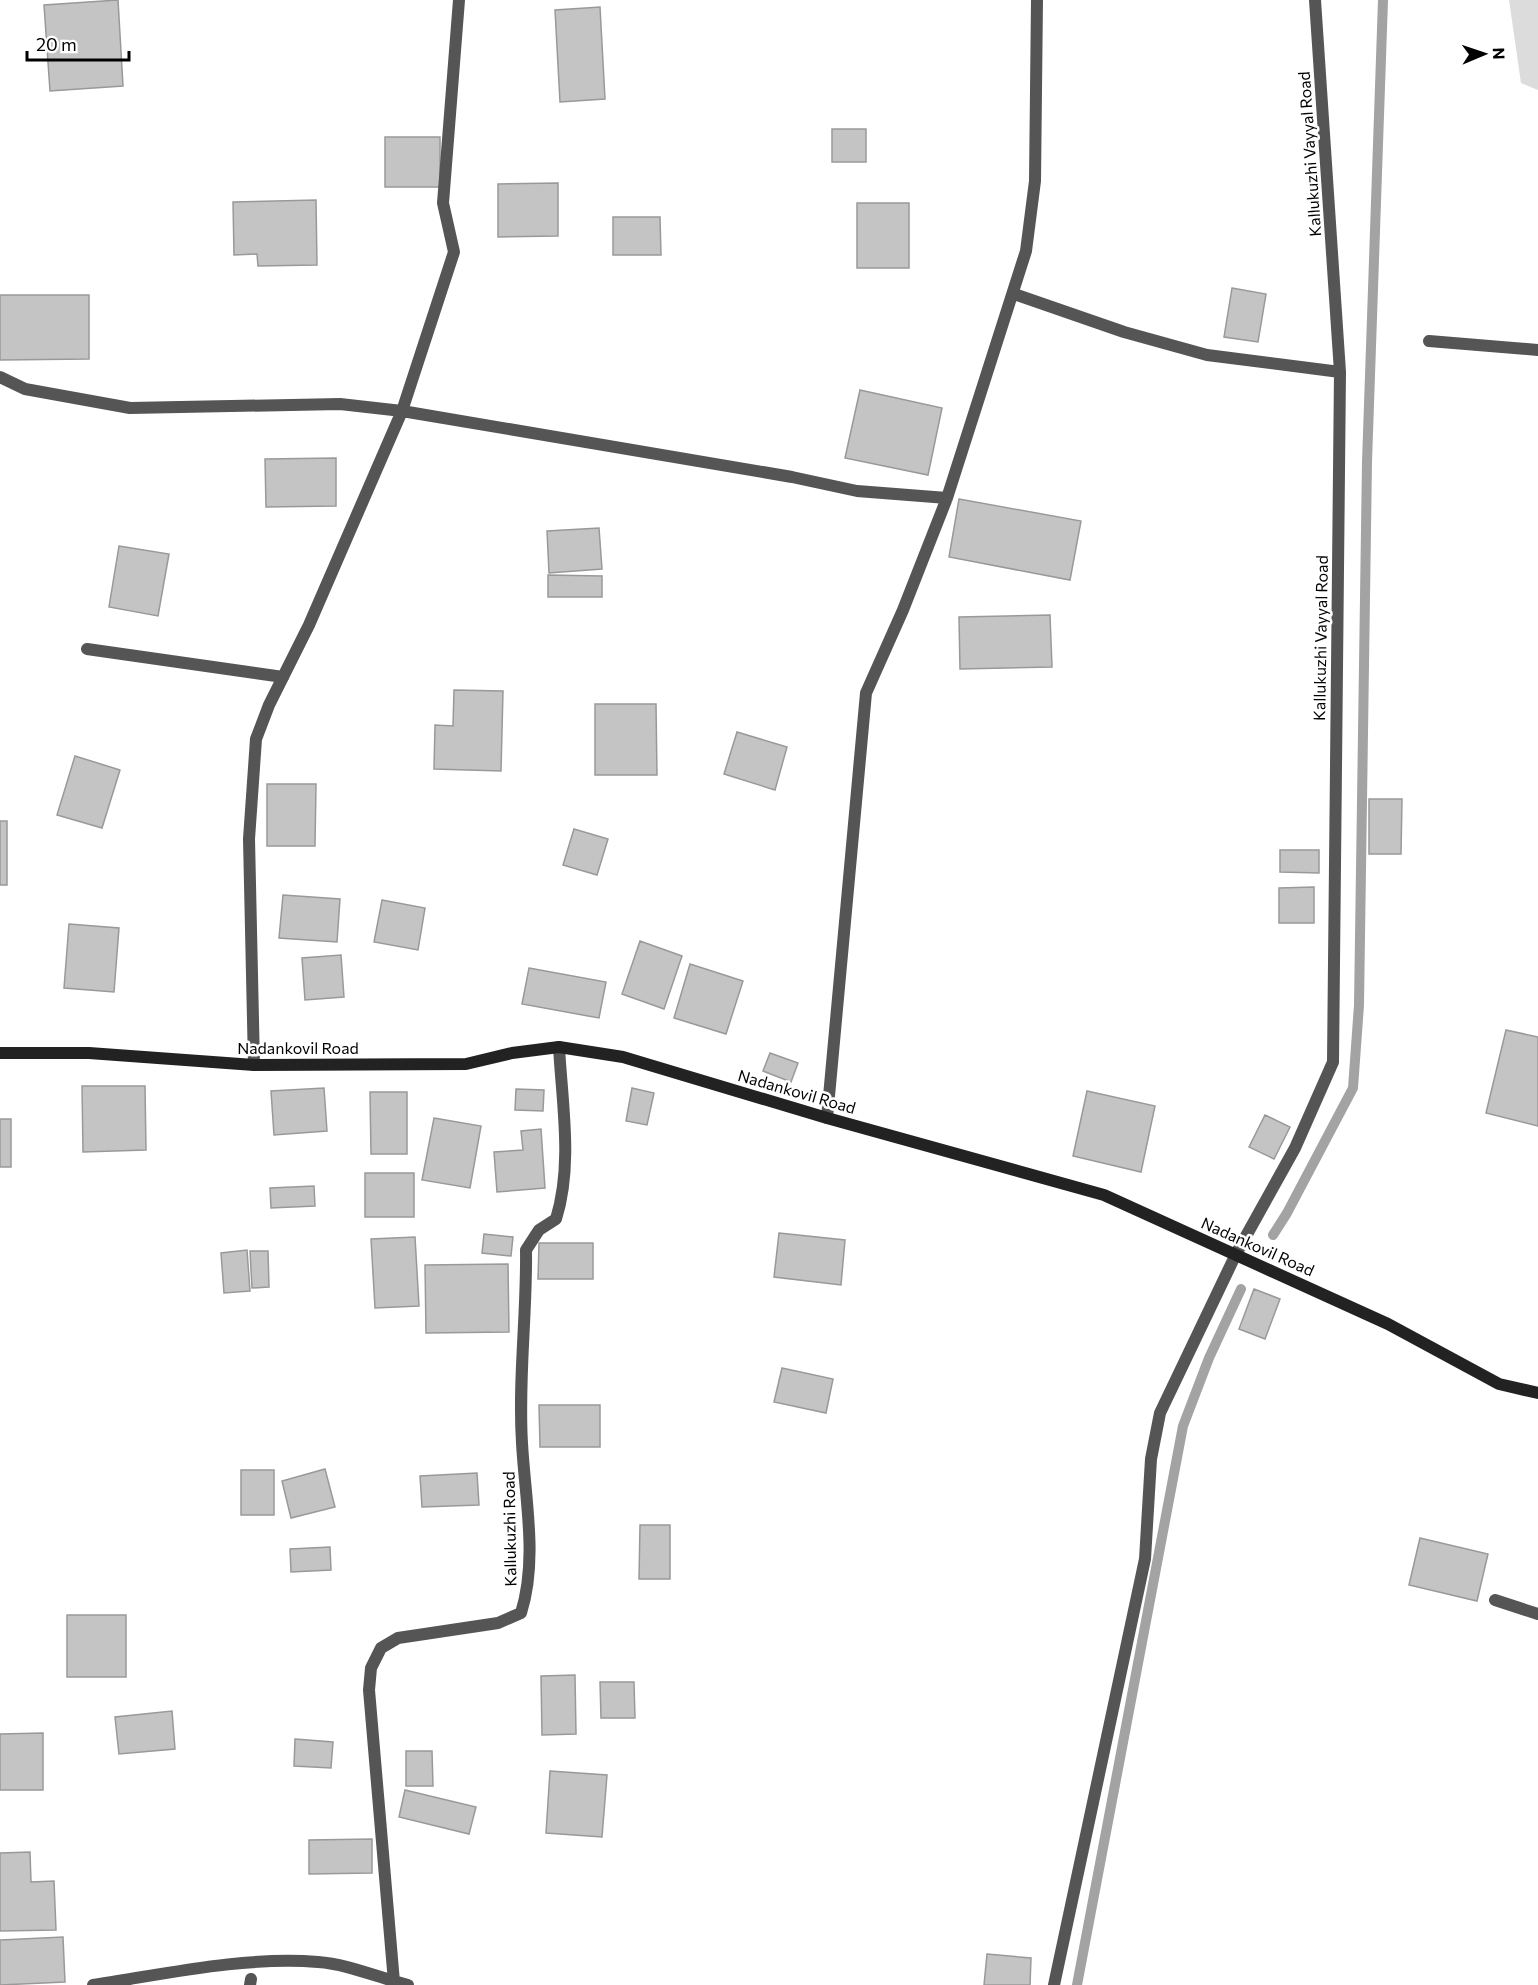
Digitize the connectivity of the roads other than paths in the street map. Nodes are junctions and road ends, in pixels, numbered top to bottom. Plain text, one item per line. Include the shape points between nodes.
1 (459, 0) edge
2 (1037, 0) edge
3 (1315, 0) edge
4 (1014, 294) junction
5 (1429, 341) dead end
6 (1538, 350) edge
7 (1340, 372) junction
8 (0, 377) edge
9 (402, 411) junction
10 (947, 498) junction
11 (87, 649) dead end
12 (283, 677) junction
13 (559, 1047) junction
14 (0, 1053) edge
15 (254, 1065) junction
16 (827, 1118) junction
17 (1236, 1254) junction
18 (1538, 1394) edge
19 (1495, 1600) dead end
20 (1538, 1614) edge
21 (394, 1982) junction
22 (93, 1985) edge
23 (408, 1985) edge
24 (1054, 1985) edge

1 - 9 street via 443,203 454,252
2 - 4 street via 1033,207
3 - 7 street, Kallukuzhi Vayyal Road
4 - 7 street via 1124,332 1207,355
4 - 10 street
5 - 6 street
7 - 17 street, Kallukuzhi Vayyal Road via 1333,1062 1295,1148
8 - 9 street via 25,389 130,408 340,404
9 - 10 street via 857,491
9 - 12 street
10 - 16 street via 866,693
11 - 12 street
12 - 15 street via 269,705 255,750 249,839
13 - 15 street, Nadankovil Road via 466,1064
13 - 16 street, Nadankovil Road via 623,1057
13 - 21 street, Kallukuzhi Road via 564,1195 556,1219 539,1230 526,1250 521,1398 529,1575 522,1613 498,1623 398,1638 381,1648 371,1668 369,1690
14 - 15 street, Nadankovil Road via 89,1053
16 - 17 street, Nadankovil Road via 1104,1195
17 - 18 street, Nadankovil Road via 1388,1324 1499,1384
17 - 24 street, Kallukuzhi Vayyal Road via 1160,1413 1151,1459 1145,1559
19 - 20 street
21 - 22 street via 320,1962 287,1961
21 - 23 street

